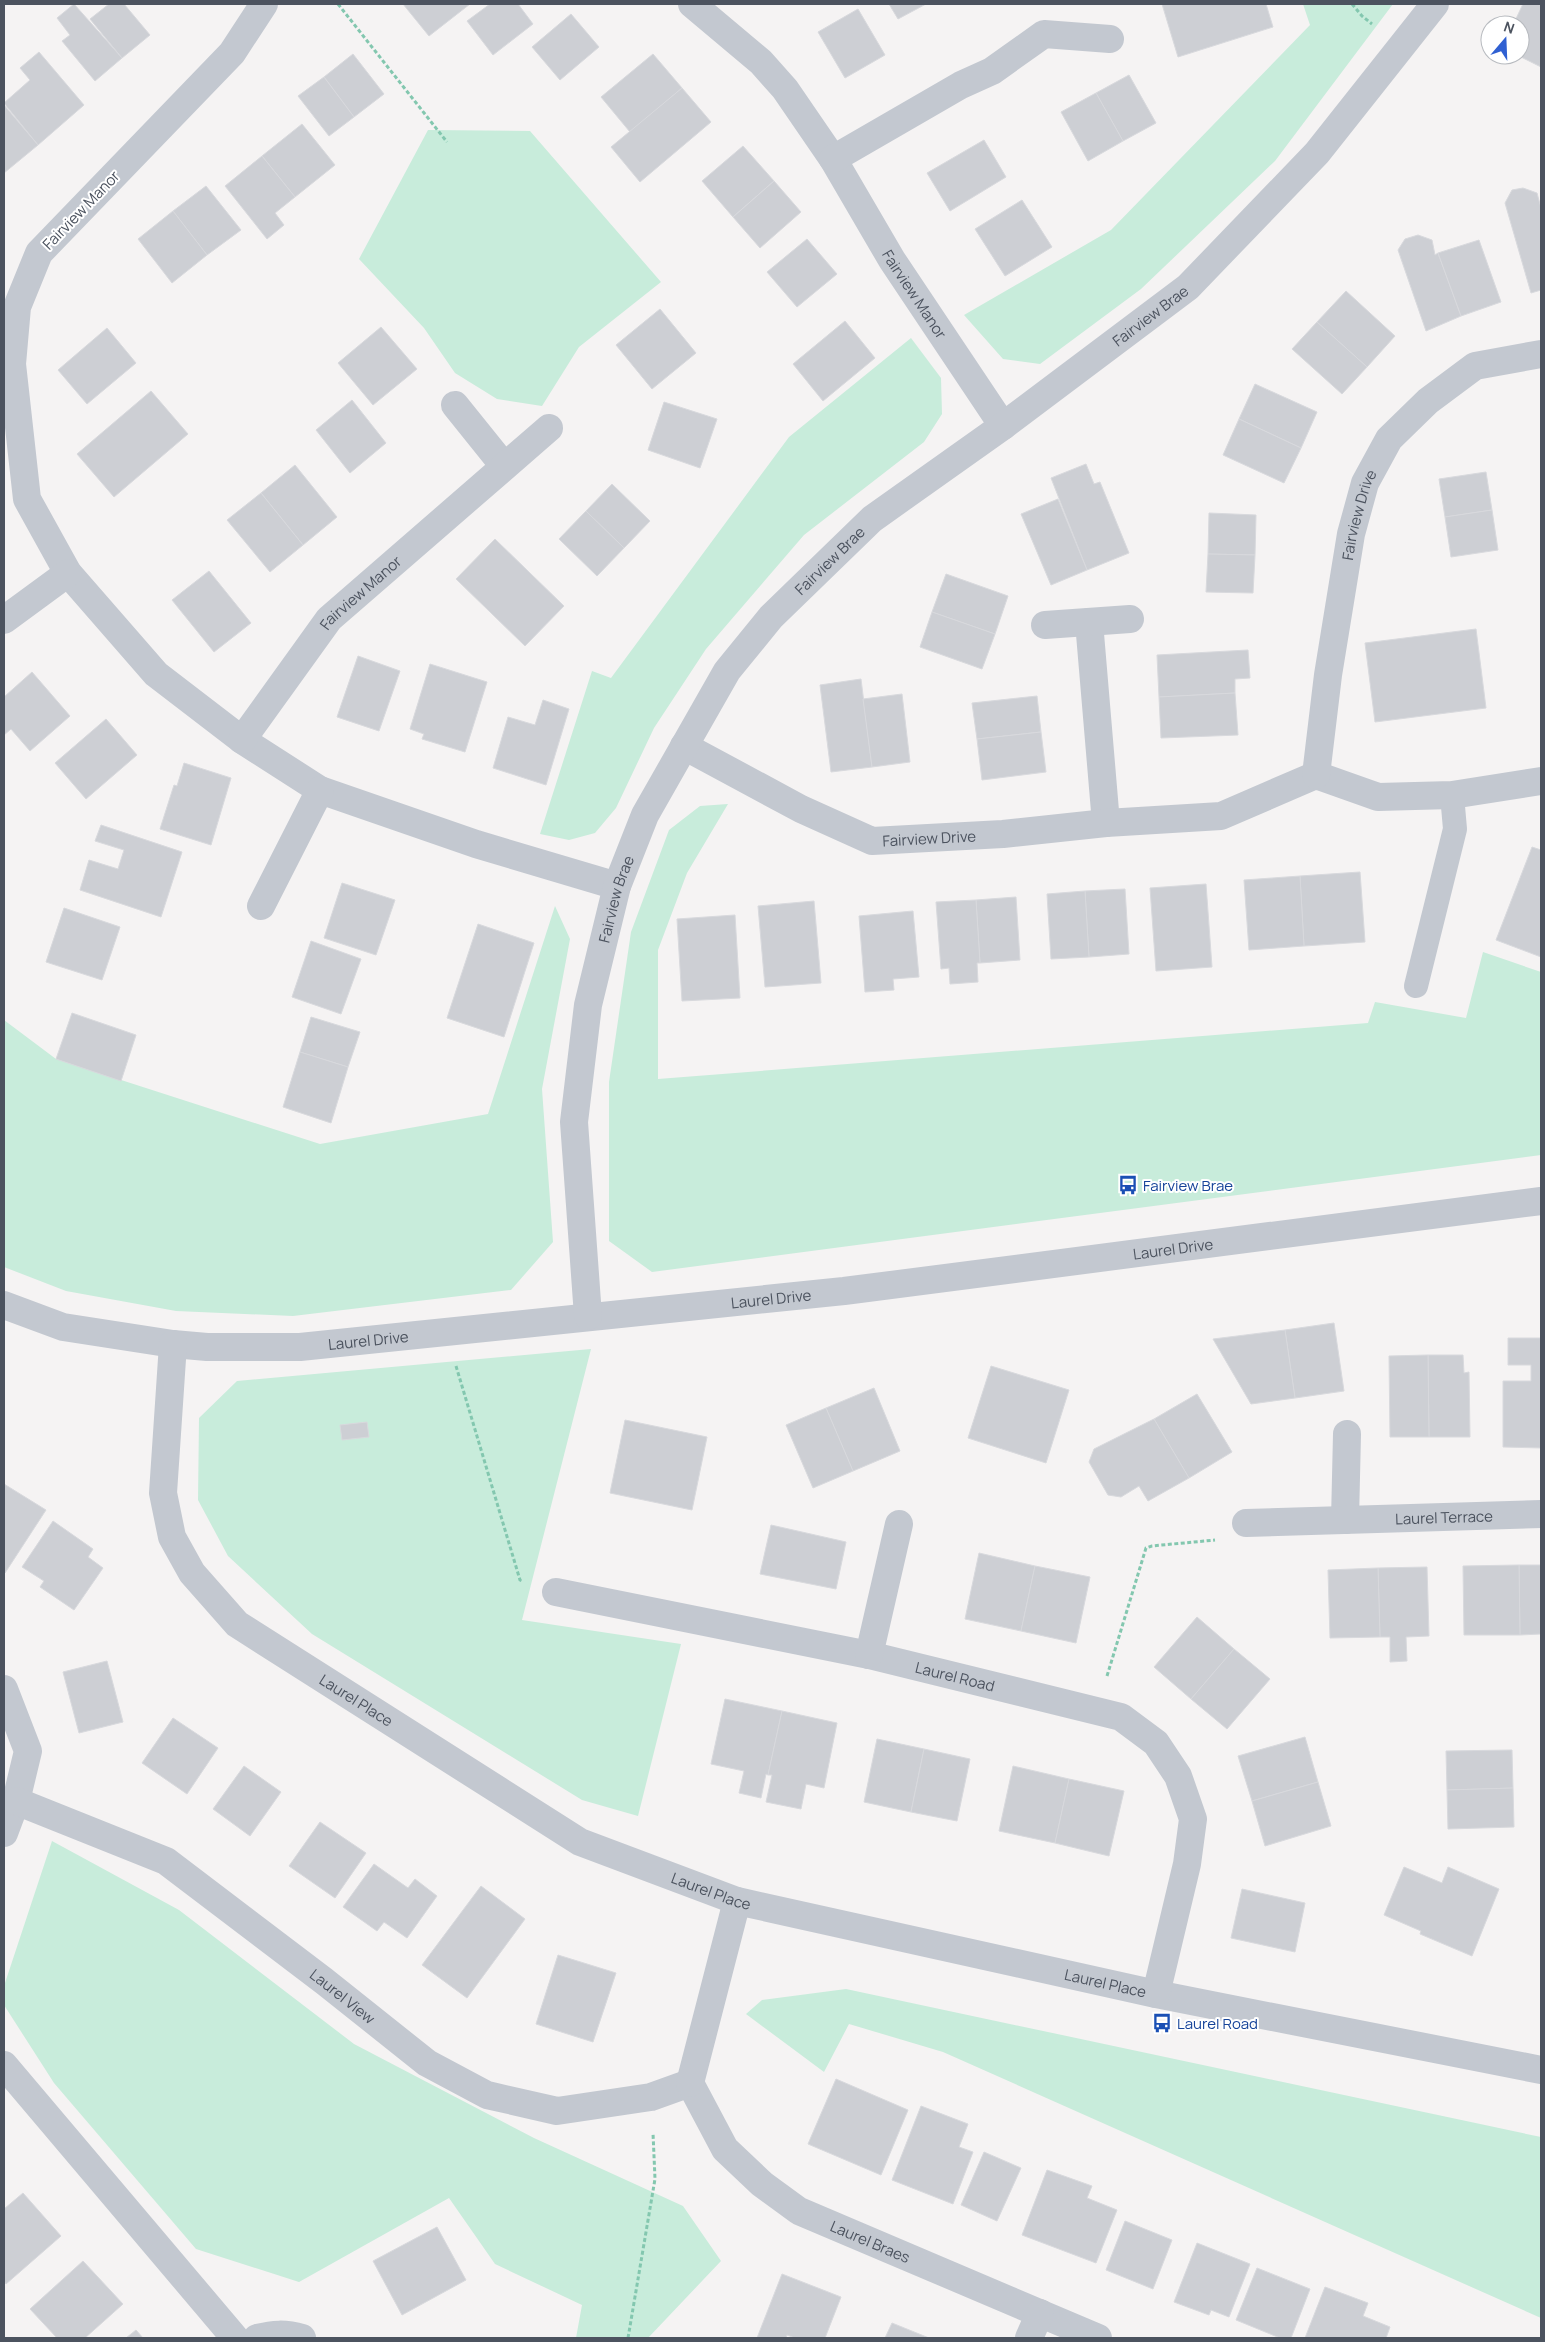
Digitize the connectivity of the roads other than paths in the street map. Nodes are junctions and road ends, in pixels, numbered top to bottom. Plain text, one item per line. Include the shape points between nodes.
1 (264, 4) edge
2 (692, 4) edge
3 (1435, 4) edge
4 (1110, 39) dead end
5 (833, 159) junction
6 (1541, 354) edge
7 (455, 405) dead end
8 (1003, 426) junction
9 (549, 428) dead end
10 (504, 466) junction
11 (68, 573) junction
12 (1130, 619) dead end
13 (4, 620) edge
14 (1089, 622) junction
15 (1045, 625) dead end
16 (242, 740) junction
17 (684, 746) junction
18 (1316, 775) junction
19 (1541, 781) edge
20 (320, 790) junction
21 (1452, 795) junction
22 (1106, 823) junction
23 (617, 886) junction
24 (261, 906) dead end
25 (1416, 986) dead end
26 (1541, 1201) edge
27 (4, 1305) edge
28 (588, 1316) junction
29 (173, 1344) junction
30 (1347, 1434) dead end
31 (1541, 1514) edge
32 (1345, 1520) junction
33 (1246, 1523) road end
34 (899, 1524) dead end
35 (556, 1592) road end
36 (869, 1656) junction
37 (4, 1689) edge
38 (16, 1801) junction
39 (4, 1833) edge
40 (736, 1901) junction
41 (1156, 1994) junction
42 (4, 2065) edge
43 (1541, 2070) edge
44 (690, 2083) junction
45 (1040, 2313) junction
46 (235, 2338) edge
47 (256, 2338) edge
48 (302, 2338) edge
49 (1029, 2338) edge
50 (1098, 2338) edge

1 - 11 street, Fairview Manor via 232,53 39,253 17,307 12,364 27,499
2 - 5 street, Fairview Manor via 761,62 785,89
3 - 8 street, Fairview Brae via 1317,153 1188,287
4 - 5 street via 1044,34 992,71 961,85
5 - 8 street, Fairview Manor via 892,260
6 - 18 street, Fairview Drive via 1475,366 1428,401 1389,439 1365,482 1350,543 1328,675
7 - 10 street
8 - 17 street, Fairview Brae via 872,519 772,617 728,671
9 - 10 street, Fairview Manor
10 - 16 street, Fairview Manor via 329,620
11 - 13 street
11 - 16 street, Fairview Manor via 156,674
12 - 14 street
14 - 15 street
14 - 22 street
16 - 20 street, Fairview Manor
17 - 22 street, Fairview Drive via 801,809 872,841 1003,834
17 - 23 street, Fairview Brae via 646,815
18 - 21 street via 1378,797
18 - 22 street, Fairview Drive via 1221,816
19 - 21 street
20 - 23 street, Fairview Manor via 476,844
20 - 24 street
21 - 25 lane via 1455,829
23 - 28 street, Fairview Brae via 588,1004 574,1122
26 - 28 street, Laurel Drive via 844,1291
27 - 29 street, Laurel Drive via 63,1327
28 - 29 street, Laurel Drive via 300,1347
29 - 40 street, Laurel Place via 162,1493 172,1537 192,1573 237,1624 580,1842
30 - 32 street
31 - 32 street, Laurel Terrace
32 - 33 street, Laurel Terrace
34 - 36 street
35 - 36 street, Laurel Road
36 - 41 street, Laurel Road via 1121,1717 1156,1743 1178,1776 1192,1819 1188,1864
37 - 38 street via 28,1751
38 - 39 street
38 - 44 street, Laurel View via 166,1861 324,1980 427,2063 487,2096 557,2111 651,2097
40 - 41 street, Laurel Place
40 - 44 street
41 - 43 street, Laurel Place
42 - 46 street
44 - 45 street, Laurel Braes via 725,2149 762,2184 799,2210
45 - 49 street
45 - 50 street, Laurel Braes
47 - 48 street via 271,2334

